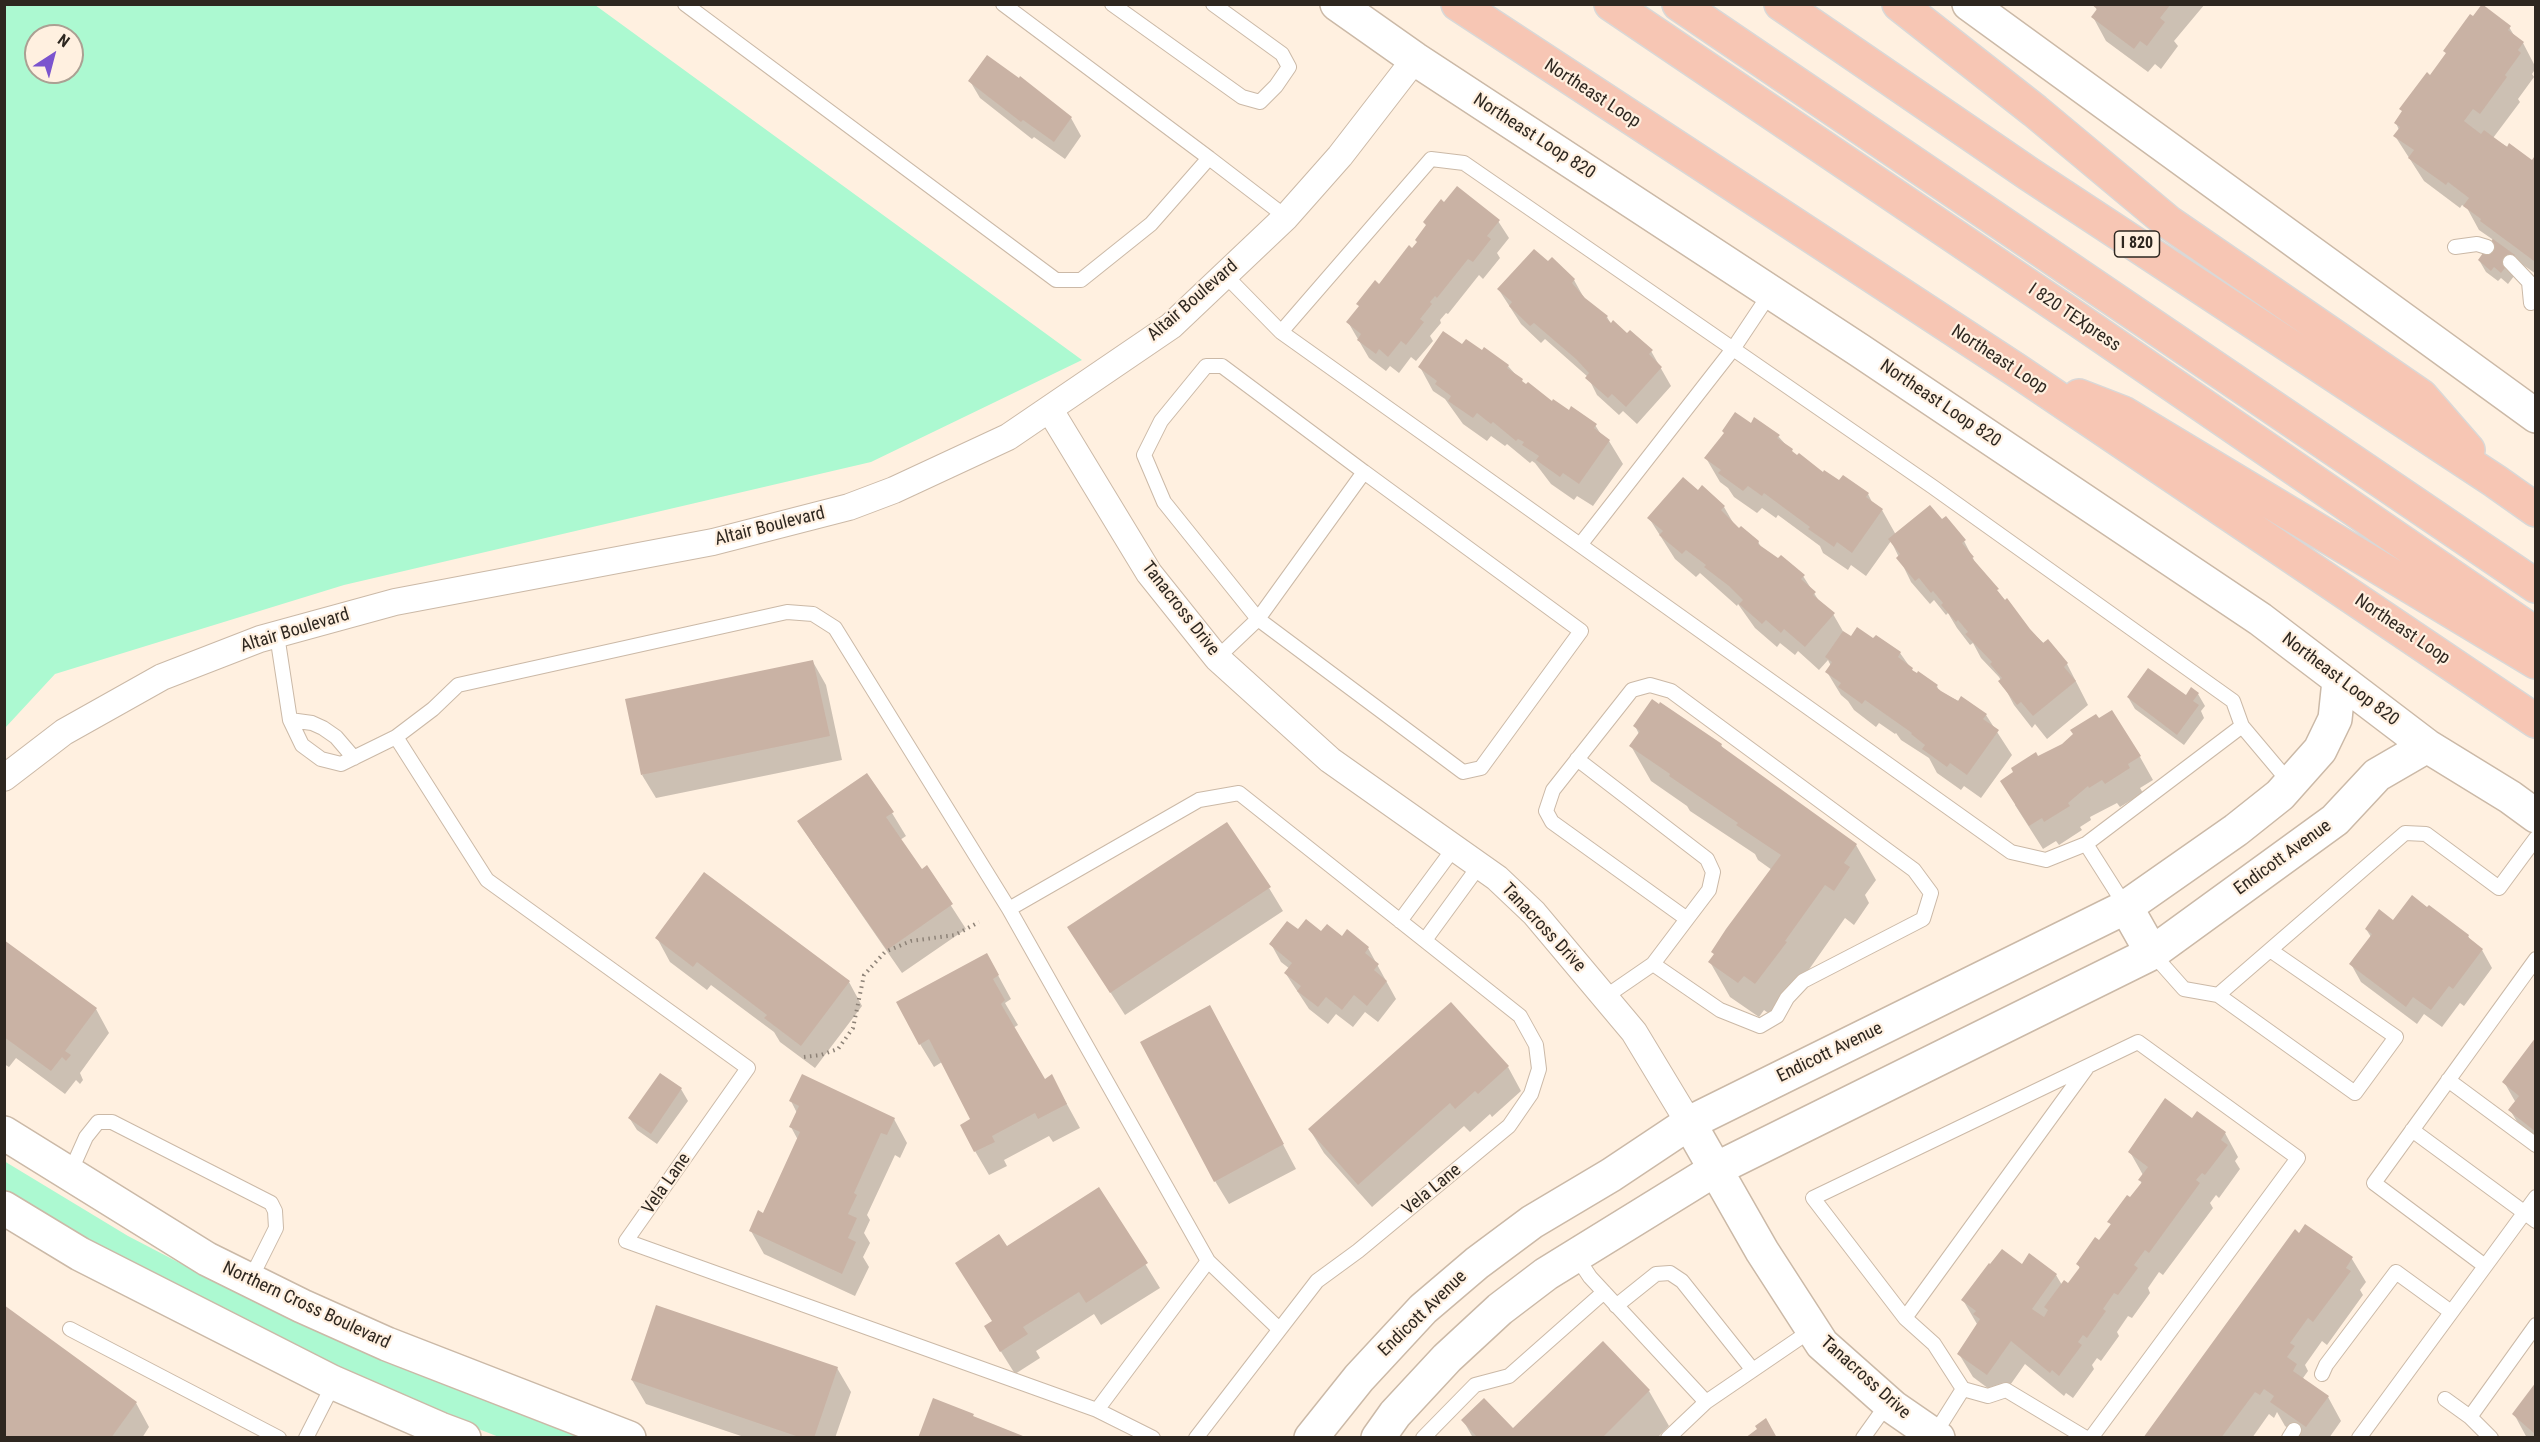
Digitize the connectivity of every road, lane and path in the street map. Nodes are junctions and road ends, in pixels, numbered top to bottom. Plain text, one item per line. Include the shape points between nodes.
1 (685, 4) edge
2 (1003, 4) edge
3 (1112, 4) edge
4 (1213, 4) edge
5 (1337, 4) edge
6 (1458, 4) edge
7 (1611, 4) edge
8 (1679, 4) edge
9 (1781, 4) edge
10 (1899, 4) edge
11 (1969, 4) edge
12 (1414, 59) junction
13 (1209, 158) junction
14 (1286, 217) junction
15 (2455, 247) dead end
16 (2487, 247) dead end
17 (2510, 262) dead end
18 (1225, 275) junction
19 (1771, 292) junction
20 (2531, 303) dead end
21 (1281, 332) junction
22 (1734, 349) junction
23 (2016, 370) junction
24 (1050, 410) junction
25 (2535, 416) edge
26 (1364, 472) junction
27 (2495, 481) junction
28 (2535, 510) edge
29 (1580, 545) junction
30 (2535, 586) edge
31 (1258, 619) junction
32 (2535, 634) edge
33 (277, 635) junction
34 (1217, 658) junction
35 (2535, 662) edge
36 (2339, 681) junction
37 (290, 720) junction
38 (2535, 721) edge
39 (2241, 726) junction
40 (396, 737) junction
41 (2427, 746) junction
42 (354, 758) junction
43 (1577, 759) junction
44 (4, 778) edge
45 (2290, 783) junction
46 (2535, 816) edge
47 (2535, 838) edge
48 (2086, 844) junction
49 (1454, 848) junction
50 (1479, 866) junction
51 (2126, 907) junction
52 (1009, 909) junction
53 (1687, 920) junction
54 (1400, 921) junction
55 (979, 922) dead end
56 (1425, 940) junction
57 (2270, 950) junction
58 (2152, 953) junction
59 (2535, 959) edge
60 (1653, 964) junction
61 (2218, 995) junction
62 (1605, 998) junction
63 (804, 1057) dead end
64 (2087, 1067) junction
65 (2448, 1080) junction
66 (1689, 1123) junction
67 (2412, 1130) junction
68 (4, 1133) edge
69 (2535, 1145) edge
70 (1716, 1169) junction
71 (69, 1175) junction
72 (2535, 1197) edge
73 (4, 1208) edge
74 (2530, 1216) edge
75 (1576, 1256) junction
76 (1208, 1261) junction
77 (2485, 1266) junction
78 (250, 1280) junction
79 (1604, 1292) junction
80 (1616, 1305) junction
81 (2451, 1311) junction
82 (1905, 1318) junction
83 (2535, 1325) edge
84 (70, 1329) dead end
85 (1279, 1329) junction
86 (1813, 1329) junction
87 (1752, 1369) junction
88 (2322, 1374) dead end
89 (334, 1383) junction
90 (1963, 1389) junction
91 (2445, 1399) dead end
92 (1706, 1402) junction
93 (1888, 1403) junction
94 (1097, 1410) junction
95 (2470, 1417) junction
96 (1936, 1436) edge
97 (279, 1437) edge
98 (306, 1437) edge
99 (464, 1437) edge
100 (628, 1437) edge
101 (1153, 1437) edge
102 (1196, 1437) edge
103 (1311, 1437) edge
104 (1378, 1437) edge
105 (1423, 1437) edge
106 (1668, 1437) edge
107 (1863, 1437) edge
108 (2086, 1437) edge
109 (2091, 1437) edge
110 (2360, 1437) edge
111 (2491, 1437) edge

1 - 13 lane via 1056,280 1081,280 1150,224
2 - 13 lane
3 - 4 lane via 1242,97 1260,102 1289,67 1282,54
5 - 12 street, Northeast Loop 820
6 - 23 highway, Northeast Loop
7 - 32 highway, I 820 TEXpress
8 - 30 highway, I 820 TEXpress
9 - 27 highway, I 820
10 - 27 highway via 2036,111 2168,222 2421,396
11 - 25 street
12 - 14 street, Altair Boulevard via 1340,156
12 - 19 street, Northeast Loop 820
13 - 14 lane
14 - 18 street, Altair Boulevard
15 - 16 lane
17 - 20 lane via 2529,282
18 - 21 lane
18 - 24 street, Altair Boulevard via 1171,326
19 - 22 lane
19 - 36 street, Northeast Loop 820 via 2260,619
21 - 22 lane via 1431,159 1464,163
21 - 29 lane
22 - 29 lane
22 - 39 lane via 2233,701
23 - 35 highway via 2123,413
23 - 38 highway, Northeast Loop
24 - 33 street, Altair Boulevard via 1008,437 849,507 713,542 394,602
24 - 34 street, Tanacross Drive via 1149,573
26 - 31 lane
26 - 31 lane via 1222,366 1206,366 1161,421 1144,455 1164,502
26 - 31 lane via 1581,631 1568,650 1481,768 1462,772
27 - 28 highway, I 820
29 - 48 lane via 2011,852 2046,860
31 - 34 lane
33 - 37 lane
33 - 44 street, Altair Boulevard via 162,677 64,732
34 - 49 street, Tanacross Drive via 1330,760
36 - 41 street, Northeast Loop 820
36 - 45 street, Endicott Avenue via 2335,719 2320,750
37 - 42 lane via 323,728
37 - 42 lane via 302,746 321,759 341,764
39 - 45 lane
39 - 48 lane
40 - 42 lane
40 - 52 lane via 458,685 787,612 813,614 835,628
40 - 94 lane, Vela Lane via 487,880 748,1068 626,1242
41 - 46 street, Northeast Loop 820
41 - 58 street, Endicott Avenue via 2378,775 2335,820
43 - 53 lane via 1707,860 1713,872 1709,890
43 - 53 lane via 1553,790 1546,811 1552,822
43 - 60 lane via 1632,690 1650,685 1671,691 1914,870 1931,893 1923,920 1803,981 1777,1016 1760,1026 1720,1010
45 - 51 street, Endicott Avenue via 2236,830
47 - 57 lane via 2499,888 2426,834 2406,833
48 - 51 lane
49 - 50 street, Tanacross Drive
49 - 54 lane
50 - 56 lane
50 - 62 street, Tanacross Drive via 1534,913
51 - 58 street
51 - 66 street, Endicott Avenue
52 - 54 lane, Vela Lane via 1199,800 1239,793
52 - 76 lane
53 - 60 lane
54 - 56 lane, Vela Lane
55 - 63 path via 955,935 911,941 885,952 864,975 853,1028 838,1049
56 - 85 lane, Vela Lane via 1520,1016 1536,1045 1539,1069 1531,1094 1509,1126 1317,1281
57 - 61 lane
57 - 61 lane via 2396,1037 2355,1093
58 - 61 lane via 2184,989
58 - 70 street, Endicott Avenue
59 - 65 lane
60 - 62 lane
62 - 66 street, Tanacross Drive via 1634,1032
64 - 82 lane
64 - 82 lane via 1813,1198
64 - 109 lane via 2138,1042 2298,1158
65 - 67 lane
65 - 69 lane
66 - 70 street, Tanacross Drive
66 - 103 street, Endicott Avenue via 1532,1222 1477,1263 1423,1309
67 - 74 lane
67 - 77 lane via 2374,1183
68 - 71 street, Northern Cross Boulevard
70 - 75 street, Endicott Avenue
70 - 86 street, Tanacross Drive via 1762,1251
71 - 78 street, Northern Cross Boulevard via 207,1259
71 - 78 lane via 86,1137 98,1122 112,1122 271,1203 276,1228
72 - 74 lane
73 - 89 street via 80,1254
74 - 77 lane
75 - 79 lane
75 - 104 street, Endicott Avenue via 1500,1309 1447,1358
76 - 85 lane
76 - 94 lane
77 - 81 lane
78 - 100 street, Northern Cross Boulevard via 387,1344
79 - 80 lane
79 - 105 lane via 1509,1376 1476,1385
80 - 87 lane via 1656,1274 1670,1273 1682,1281
80 - 92 lane
81 - 88 lane via 2396,1272
81 - 110 lane
82 - 90 lane via 1934,1344
83 - 95 lane
84 - 97 lane
85 - 102 lane, Vela Lane
86 - 87 lane
86 - 93 street, Tanacross Drive via 1822,1344
87 - 92 lane
89 - 98 lane
89 - 99 street
90 - 96 lane
90 - 108 lane via 1988,1396 2006,1390
91 - 95 lane
92 - 106 lane
93 - 96 street, Tanacross Drive
93 - 107 lane
94 - 101 lane, Vela Lane
95 - 111 lane

